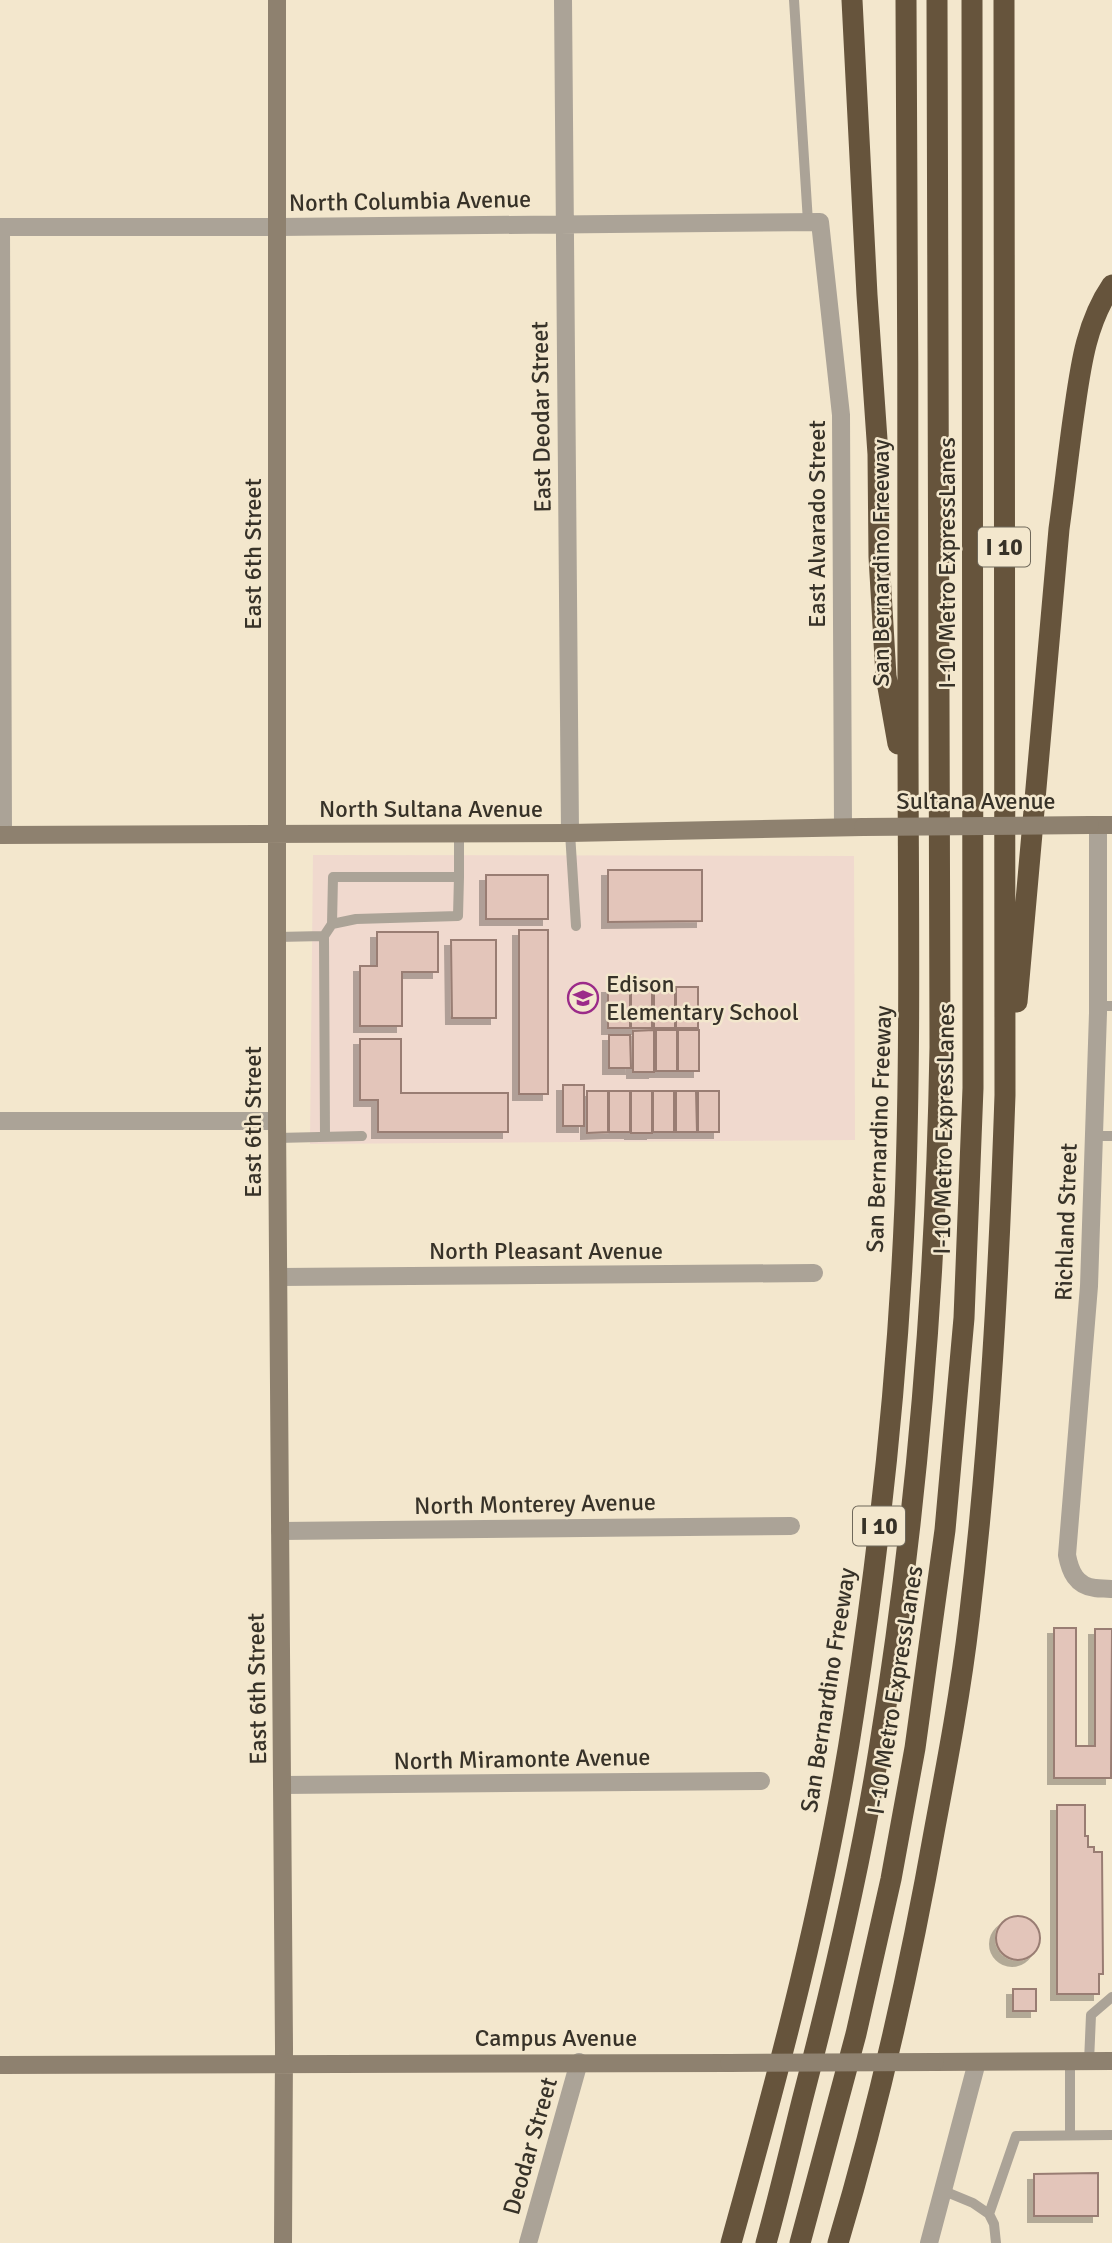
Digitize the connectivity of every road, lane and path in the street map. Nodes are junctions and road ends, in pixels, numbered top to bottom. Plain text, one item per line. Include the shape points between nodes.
1 (277, 0) edge
2 (563, 0) edge
3 (793, 0) edge
4 (852, 0) edge
5 (906, 0) edge
6 (937, 0) edge
7 (972, 0) edge
8 (1004, 0) edge
9 (814, 222) junction
10 (564, 224) junction
11 (1, 227) edge
12 (278, 228) junction
13 (1112, 285) edge
14 (908, 794) junction
15 (1100, 825) edge
16 (843, 827) junction
17 (863, 827) joint
18 (570, 833) junction
19 (278, 834) junction
20 (459, 834) junction
21 (2, 835) edge
22 (459, 877) junction
23 (332, 924) junction
24 (576, 926) dead end
25 (324, 936) junction
26 (277, 937) junction
27 (1105, 1006) edge
28 (1006, 1095) junction
29 (0, 1121) edge
30 (277, 1130) junction
31 (362, 1136) dead end
32 (1103, 1136) edge
33 (325, 1137) junction
34 (814, 1273) dead end
35 (279, 1277) junction
36 (791, 1526) dead end
37 (279, 1531) junction
38 (1112, 1589) edge
39 (761, 1781) dead end
40 (282, 1786) junction
41 (1112, 1997) edge
42 (579, 2062) junction
43 (977, 2062) junction
44 (1070, 2062) junction
45 (1089, 2062) junction
46 (1112, 2062) edge
47 (284, 2064) junction
48 (0, 2065) edge
49 (1070, 2135) junction
50 (1112, 2135) edge
51 (944, 2191) junction
52 (989, 2214) junction
53 (283, 2243) edge
54 (528, 2243) edge
55 (731, 2243) edge
56 (765, 2243) edge
57 (800, 2243) edge
58 (838, 2243) edge
59 (929, 2243) edge
60 (996, 2243) edge

1 - 12 main road, East 6th Street
2 - 10 street, East Deodar Street
3 - 9 lane
4 - 14 highway via 886,676
5 - 14 highway, San Bernardino Freeway / I 10
6 - 56 highway, I-10 Metro ExpressLanes via 940,1047 930,1304 911,1517 879,1752 828,2001
7 - 57 highway, I-10 Metro ExpressLanes via 973,1088 964,1318 945,1530 915,1748 856,2034
8 - 28 highway, I 10
9 - 10 street, North Columbia Avenue
9 - 16 street, East Alvarado Street via 841,415
10 - 12 street, North Columbia Avenue
10 - 18 street, East Deodar Street
11 - 12 street, North Columbia Avenue
11 - 21 street
12 - 19 main road, East 6th Street
13 - 28 highway via 1084,350 1059,529
14 - 55 highway, San Bernardino Freeway / I 10 via 905,1209 878,1534 854,1716 826,1865 788,2036
15 - 17 main road, Sultana Avenue, bridge
15 - 27 street, Richland Street
16 - 17 main road, North Sultana Avenue
16 - 18 main road, North Sultana Avenue
18 - 20 main road, North Sultana Avenue
18 - 24 lane
19 - 20 main road, North Sultana Avenue
19 - 21 main road, North Sultana Avenue
19 - 26 main road, East 6th Street
20 - 22 lane
22 - 23 lane via 458,916
22 - 23 lane via 332,877
23 - 25 lane
25 - 26 lane
25 - 33 lane
26 - 30 main road, East 6th Street
27 - 32 street, Richland Street
28 - 58 highway, I 10 via 989,1417 958,1697 894,2035
29 - 30 street
30 - 33 lane
30 - 35 main road, East 6th Street
31 - 33 lane
32 - 38 street, Richland Street via 1067,1555 1069,1567 1083,1585
34 - 35 street, North Pleasant Avenue
35 - 37 main road, East 6th Street
36 - 37 street, North Monterey Avenue
37 - 40 main road, East 6th Street
39 - 40 street, North Miramonte Avenue
40 - 47 main road, East 6th Street
41 - 45 lane via 1091,2015
42 - 43 main road, Campus Avenue, bridge
42 - 47 main road, Campus Avenue
42 - 54 street, Deodar Street
43 - 44 main road, Campus Avenue
43 - 51 street
44 - 45 main road, Campus Avenue
44 - 49 lane
45 - 46 main road, Campus Avenue
47 - 48 main road, Campus Avenue
47 - 53 main road, East 6th Street
49 - 50 lane
49 - 52 lane via 1016,2136
51 - 52 lane
51 - 59 street
52 - 60 lane

